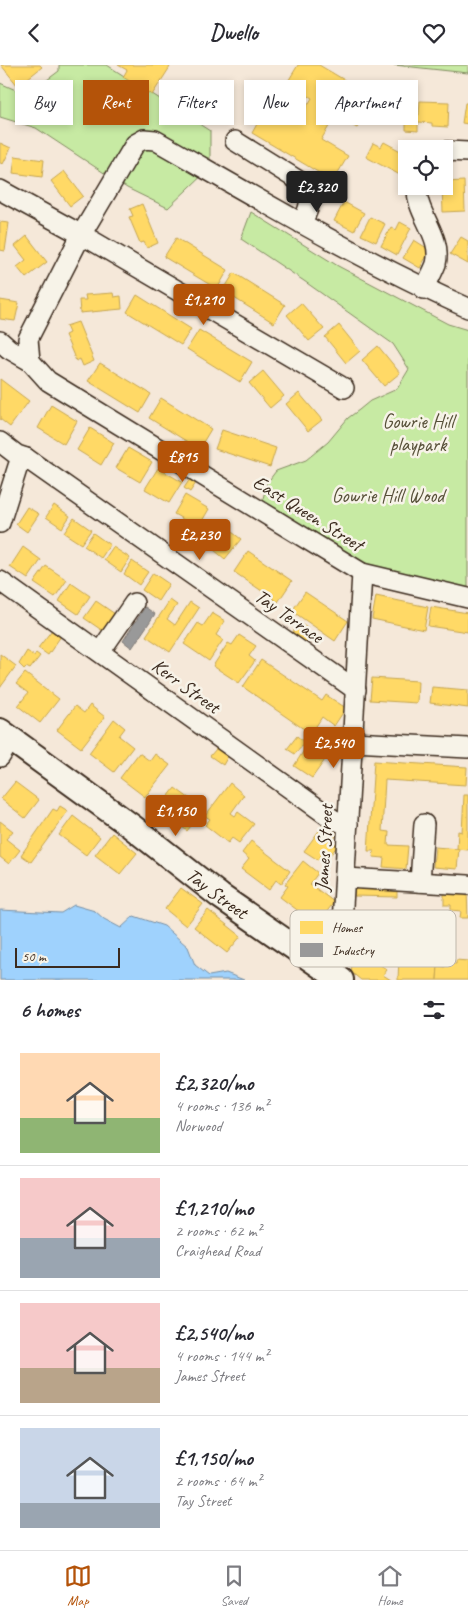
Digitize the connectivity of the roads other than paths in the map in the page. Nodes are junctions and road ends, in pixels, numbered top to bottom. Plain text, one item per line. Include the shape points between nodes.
1 (234, 141) dead end
2 (453, 151) edge
3 (468, 152) edge
4 (0, 190) edge
5 (416, 195) edge
6 (302, 223) junction
7 (81, 235) junction
8 (424, 289) junction
9 (468, 309) edge
10 (0, 341) edge
11 (30, 361) junction
12 (344, 388) dead end
13 (0, 442) edge
14 (26, 458) junction
15 (0, 523) edge
16 (362, 573) junction
17 (0, 581) edge
18 (468, 598) edge
19 (134, 603) dead end
20 (100, 652) junction
21 (356, 690) junction
22 (4, 742) edge
23 (353, 742) junction
24 (468, 748) edge
25 (348, 824) junction
26 (424, 824) dead end
27 (346, 878) junction
28 (420, 882) junction
29 (468, 885) edge
30 (344, 910) edge
31 (290, 944) edge
32 (323, 967) edge
33 (337, 977) edge

1 - 6 street via 304,184 310,200
2 - 3 street
4 - 7 street
5 - 8 street via 436,246 436,264
6 - 7 street via 155,139 144,139 135,144
6 - 8 street
7 - 11 street via 28,339
7 - 12 street
8 - 9 street
10 - 11 street, East Queen Street
11 - 16 street, East Queen Street via 48,381
13 - 14 street, Tay Terrace
14 - 15 street via 18,466
14 - 21 street, Tay Terrace
16 - 18 street, East Queen Street
16 - 21 street, James Street
17 - 20 street, Kerr Street
19 - 20 street
20 - 25 street, Kerr Street via 334,820
21 - 23 street, James Street
22 - 31 main road, Tay Street via 131,826 220,896
23 - 24 street
23 - 25 street, James Street
25 - 27 street, James Street
26 - 28 street
27 - 28 street
27 - 30 street, James Street
28 - 29 street
32 - 33 main road, Tay Street

